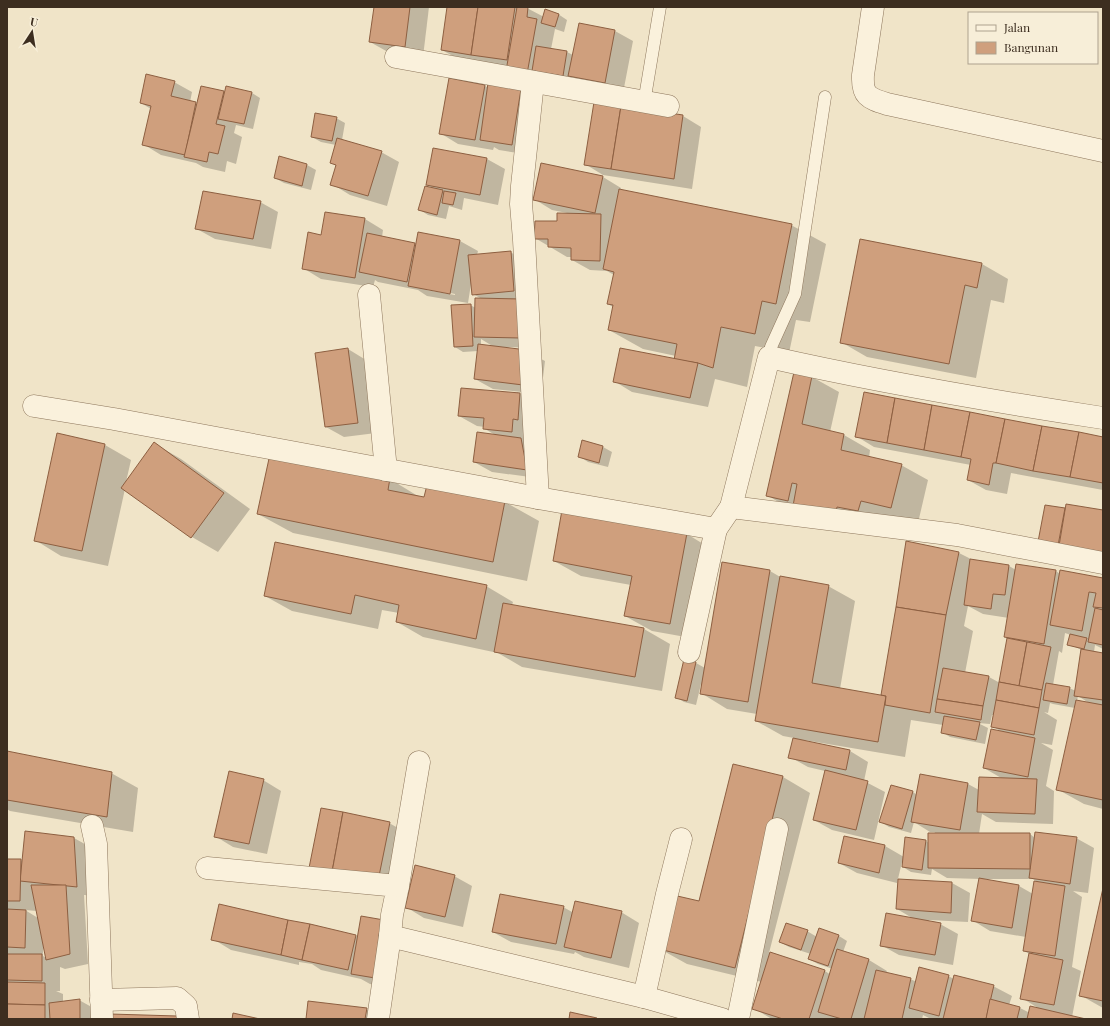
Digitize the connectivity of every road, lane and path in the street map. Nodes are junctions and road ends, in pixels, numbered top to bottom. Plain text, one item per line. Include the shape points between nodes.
1 (660, 7) edge
2 (873, 7) edge
3 (396, 57) dead end
4 (533, 82) junction
5 (825, 97) dead end
6 (644, 103) junction
7 (668, 106) dead end
8 (1103, 151) edge
9 (369, 294) dead end
10 (769, 357) junction
11 (34, 406) dead end
12 (1103, 418) edge
13 (386, 470) junction
14 (538, 498) junction
15 (731, 507) junction
16 (716, 529) junction
17 (1103, 563) edge
18 (689, 652) dead end
19 (419, 762) dead end
20 (92, 826) dead end
21 (777, 829) dead end
22 (681, 839) dead end
23 (206, 868) dead end
24 (398, 886) junction
25 (390, 936) junction
26 (644, 997) junction
27 (101, 1010) edge
28 (188, 1019) edge
29 (378, 1019) edge
30 (722, 1019) edge
31 (738, 1019) edge

1 - 6 lane
2 - 8 street via 862,86 870,98 887,104
3 - 4 street
4 - 6 street
4 - 14 street via 521,204
5 - 10 lane via 795,294
6 - 7 street
9 - 13 street
10 - 12 street via 1000,402
10 - 15 street
11 - 13 street
13 - 14 street
14 - 16 street
15 - 16 street
15 - 17 street via 957,534
16 - 18 street
19 - 24 street
20 - 27 street via 96,844
21 - 31 street
22 - 26 street
23 - 24 street
24 - 25 street
25 - 26 street
25 - 29 street
26 - 30 street
27 - 28 street via 177,998 186,1006

